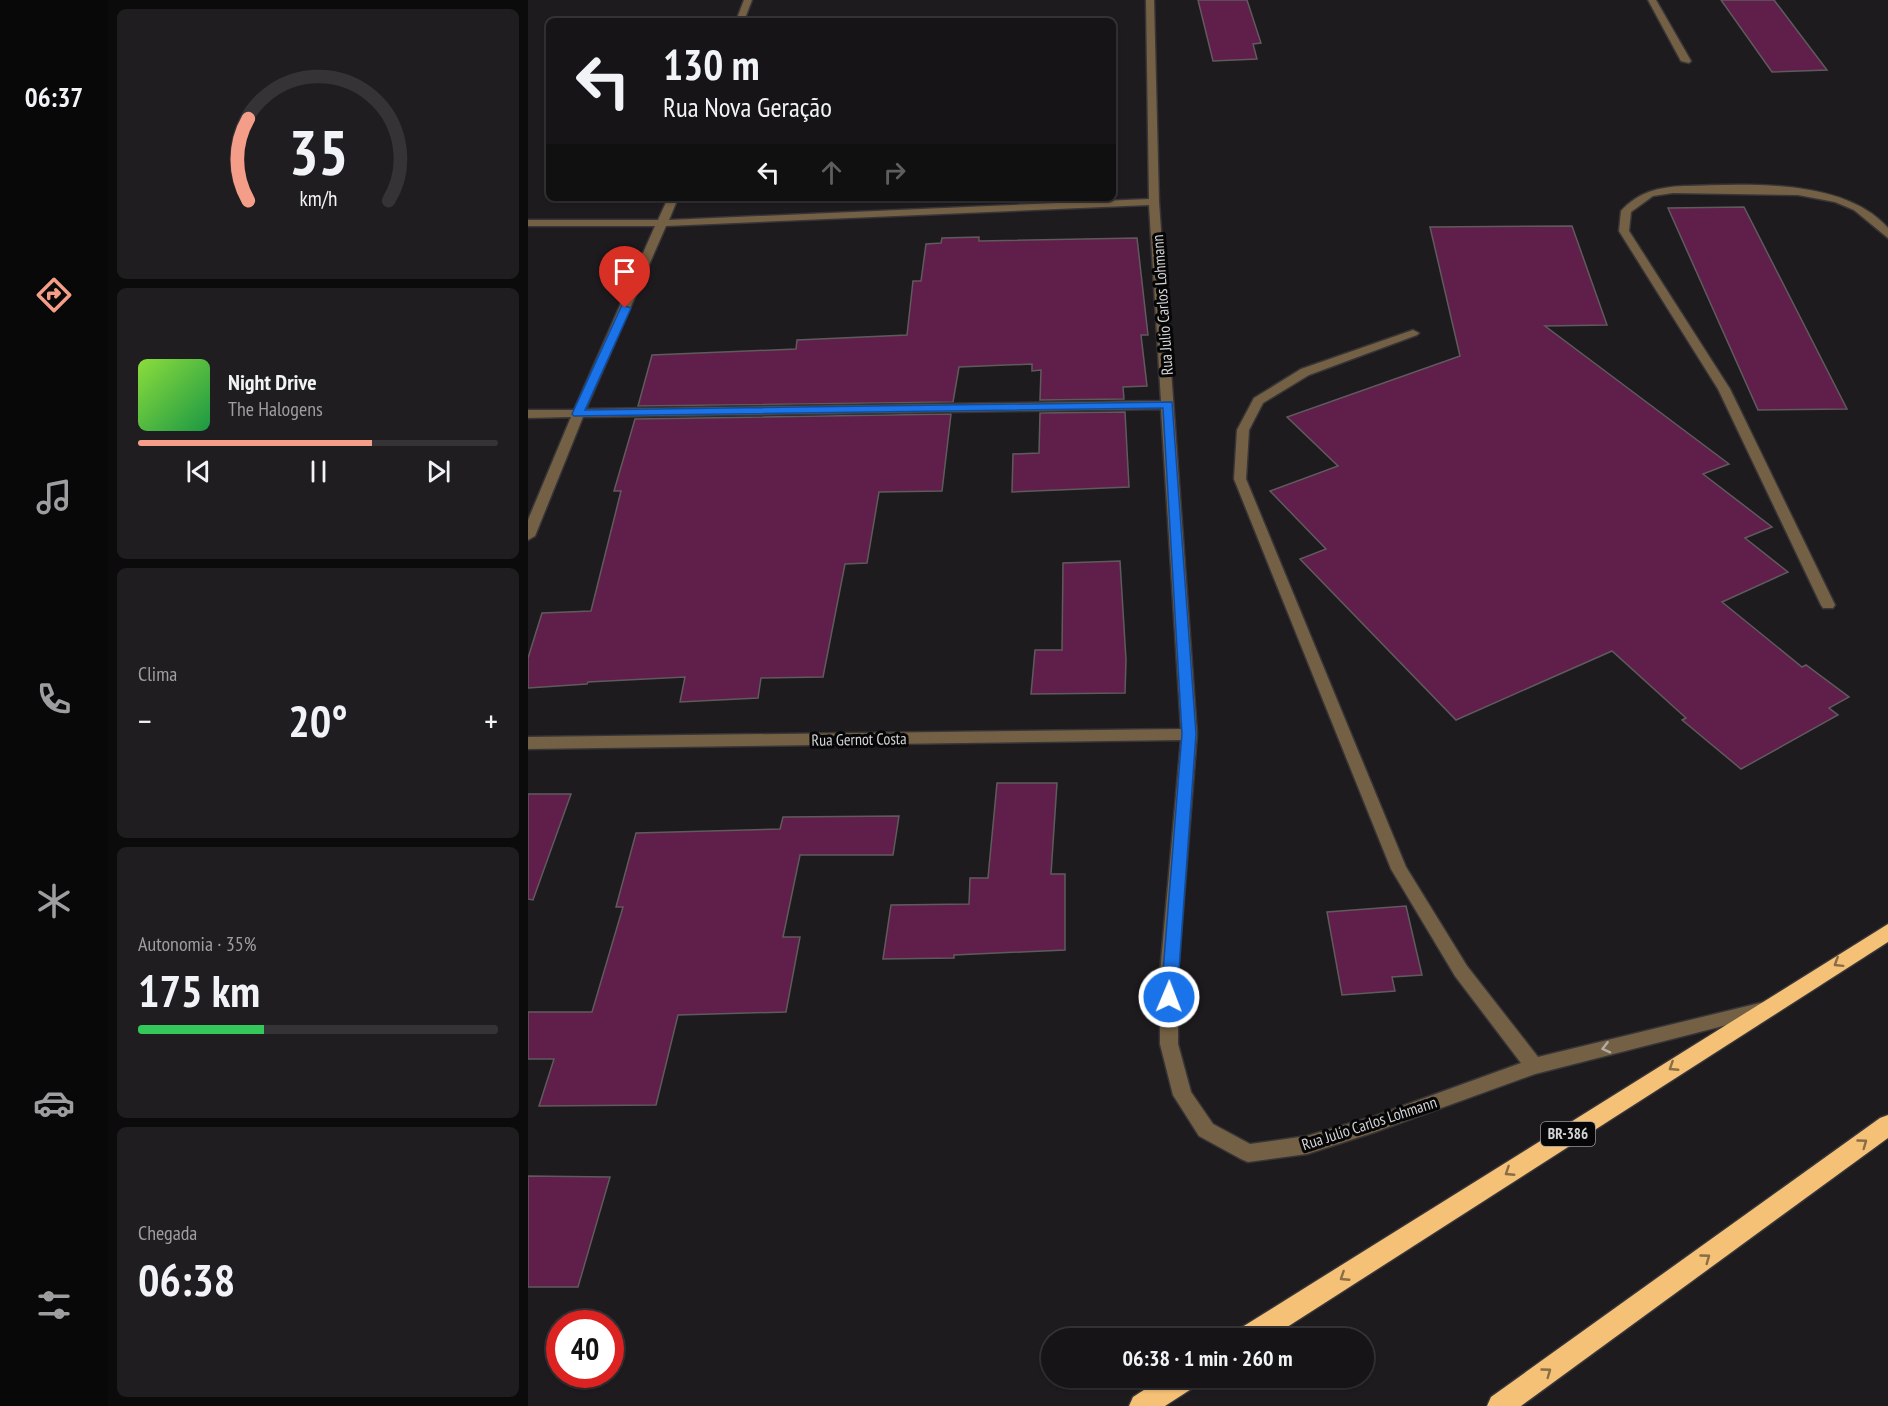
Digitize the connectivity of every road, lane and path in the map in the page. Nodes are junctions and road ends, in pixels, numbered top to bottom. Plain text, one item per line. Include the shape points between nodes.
1 (748, 0) edge
2 (1150, 0) edge
3 (1652, 0) edge
4 (741, 18) edge
5 (1686, 61) dead end
6 (672, 201) edge
7 (1154, 201) junction
8 (528, 223) edge
9 (663, 223) junction
10 (1888, 235) edge
11 (1413, 333) dead end
12 (1168, 405) junction
13 (528, 414) edge
14 (578, 414) junction
15 (528, 536) edge
16 (1828, 605) dead end
17 (1189, 734) junction
18 (528, 743) edge
19 (1888, 932) edge
20 (1765, 1008) junction
21 (1534, 1066) junction
22 (1888, 1125) edge
23 (1264, 1328) edge
24 (1170, 1388) edge
25 (1142, 1406) edge
26 (1500, 1406) edge

1 - 4 street
2 - 7 street, Rua Julio Carlos Lohmann
3 - 5 street
6 - 9 street
7 - 9 street
7 - 12 street, Rua Julio Carlos Lohmann
8 - 9 street
9 - 14 street
10 - 16 street via 1879,222 1857,208 1822,195 1792,192 1684,188 1650,193 1626,211 1624,231 1724,389
11 - 21 street via 1305,372 1258,401 1243,430 1240,479 1399,869 1461,971
12 - 14 street
12 - 17 street, Rua Julio Carlos Lohmann
13 - 14 street
14 - 15 street
17 - 18 street, Rua Gernot Costa
17 - 21 street, Rua Julio Carlos Lohmann via 1169,973 1169,1044 1182,1095 1206,1130 1248,1153 1307,1145
19 -> 20 highway, BR-386
20 -> 21 street, Rua Julio Carlos Lohmann
20 -> 23 highway, BR-386
26 -> 22 highway
24 - 25 highway

